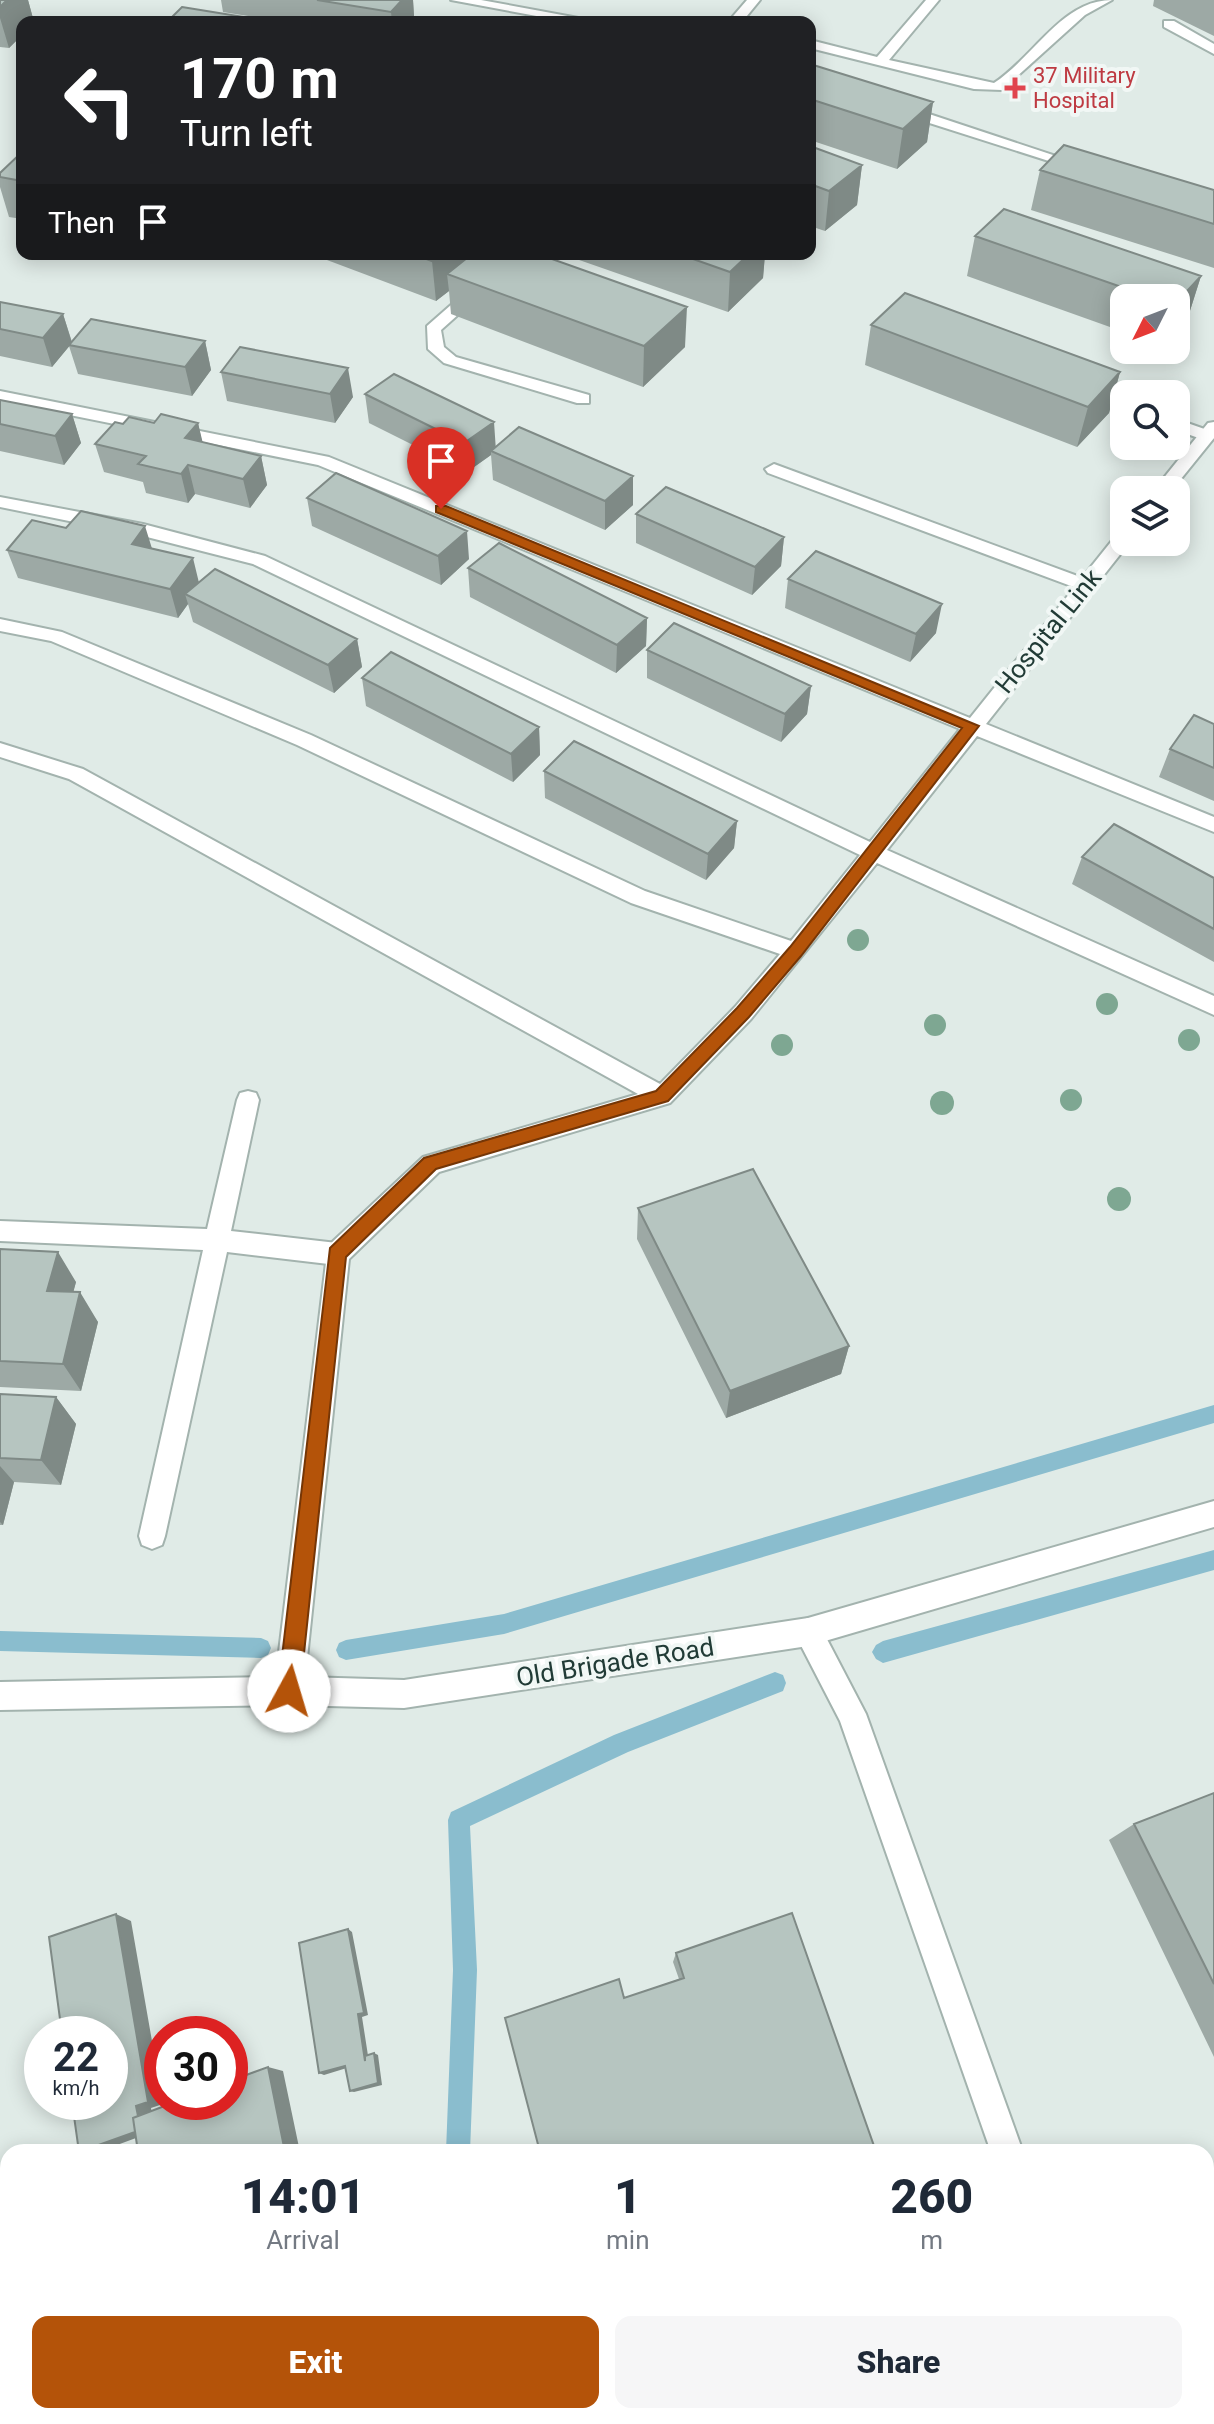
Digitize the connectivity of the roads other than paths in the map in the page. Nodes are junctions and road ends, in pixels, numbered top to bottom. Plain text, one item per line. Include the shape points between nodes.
1 (457, 0) edge
2 (754, 0) edge
3 (933, 0) edge
4 (1106, 0) edge
5 (556, 16) edge
6 (740, 16) edge
7 (1169, 24) dead end
8 (816, 45) edge
9 (1214, 50) edge
10 (881, 61) junction
11 (885, 104) edge
12 (1094, 171) edge
13 (511, 260) edge
14 (1065, 380) edge
15 (0, 396) edge
16 (1110, 398) edge
17 (583, 399) dead end
18 (1190, 427) edge
19 (1210, 431) edge
20 (774, 469) dead end
21 (1174, 476) edge
22 (0, 502) edge
23 (1110, 554) edge
24 (1085, 585) junction
25 (0, 625) edge
26 (971, 726) junction
27 (0, 750) edge
28 (1214, 825) edge
29 (873, 852) junction
30 (795, 951) junction
31 (1214, 1006) edge
32 (662, 1096) junction
33 (248, 1100) dead end
34 (0, 1231) edge
35 (215, 1240) junction
36 (337, 1254) junction
37 (1214, 1514) edge
38 (152, 1536) dead end
39 (808, 1632) junction
40 (289, 1691) junction
41 (0, 1696) edge
42 (1004, 2144) edge

1 - 5 street
2 - 6 street
3 - 10 street
4 - 10 street via 1080,12 997,87
7 - 9 street
8 - 10 street
11 - 12 street
13 - 17 street via 433,329 436,349 450,360
14 - 16 street
15 - 26 street via 323,461
18 - 19 street
19 - 21 street
20 - 24 street
22 - 29 street via 259,560
23 - 24 street, Hospital Link
24 - 26 street, Hospital Link
25 - 30 street via 55,636 304,740 638,897
26 - 28 street
26 - 29 street, Hospital Link
27 - 32 street via 76,774
29 - 30 street, Hospital Link
29 - 31 street
30 - 32 street, Hospital Link
32 - 36 street, Hospital Link via 431,1164
33 - 35 street
34 - 35 street
35 - 36 street
35 - 38 street
36 - 40 street
37 - 39 street, Old Brigade Road
39 - 40 street, Old Brigade Road via 404,1694
39 - 42 street via 852,1714
40 - 41 street, Old Brigade Road

